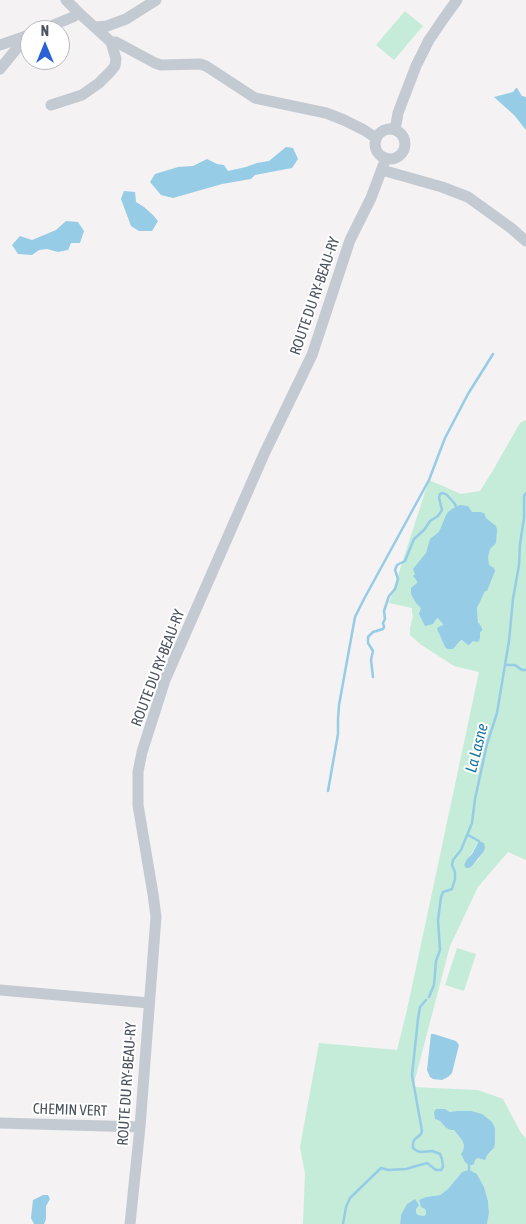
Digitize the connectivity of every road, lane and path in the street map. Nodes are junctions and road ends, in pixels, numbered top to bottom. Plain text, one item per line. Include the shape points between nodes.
1 (66, 0) edge
2 (156, 0) edge
3 (457, 0) edge
4 (79, 13) junction
5 (66, 20) edge
6 (96, 27) junction
7 (20, 39) edge
8 (111, 42) junction
9 (20, 45) edge
10 (0, 46) edge
11 (0, 68) edge
12 (52, 105) dead end
13 (395, 130) junction
14 (376, 138) junction
15 (386, 158) junction
16 (382, 170) junction
17 (526, 241) edge
18 (0, 990) edge
19 (148, 1002) junction
20 (0, 1123) edge
21 (140, 1127) junction
22 (130, 1224) edge

1 - 4 street
2 - 6 street via 126,19
3 - 13 street via 429,40 416,66
4 - 5 street
4 - 6 street
6 - 8 street
7 - 10 street
8 - 12 street via 116,59 110,72 82,94
8 - 14 street via 158,64 206,66 256,98 326,113
9 - 11 street
13 - 14 street via 384,130
13 - 15 street via 402,136 405,146 396,157
14 - 15 street via 375,146
15 - 16 street, ROUTE DU RY-BEAU-RY
16 - 17 street via 468,197
16 - 19 street, ROUTE DU RY-BEAU-RY via 350,240 312,355 265,452 165,680 142,752 138,805 156,917
18 - 19 street
19 - 21 street, ROUTE DU RY-BEAU-RY
20 - 21 street, CHEMIN VERT
21 - 22 street, ROUTE DU RY-BEAU-RY

